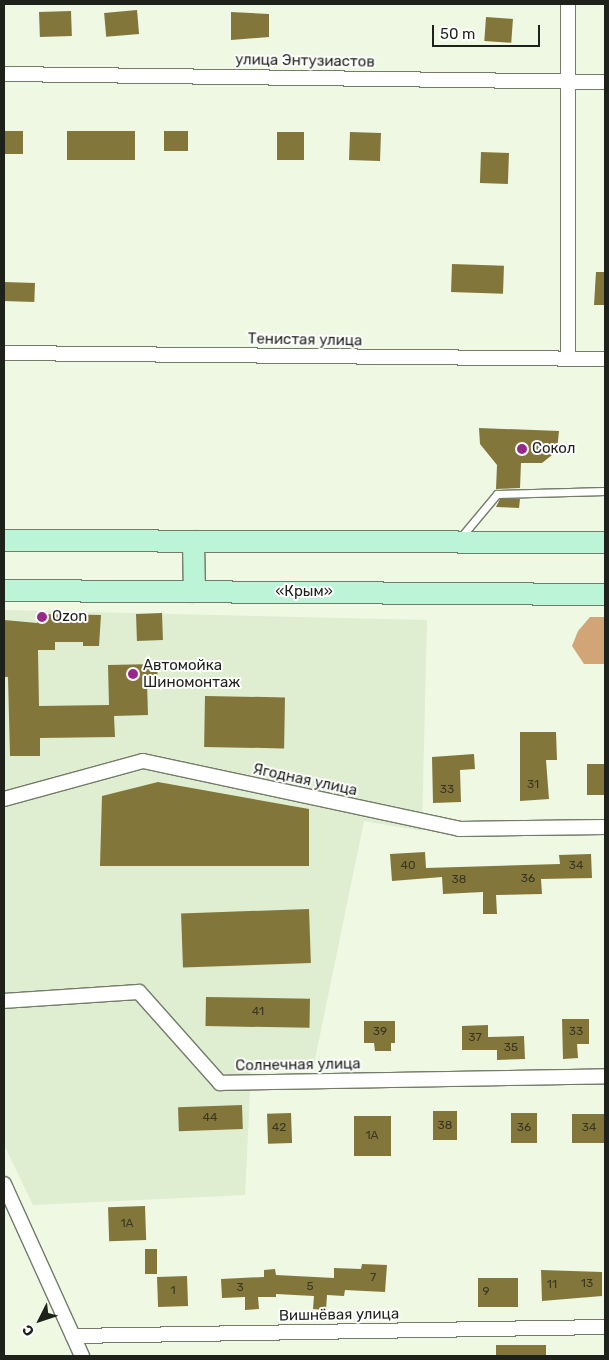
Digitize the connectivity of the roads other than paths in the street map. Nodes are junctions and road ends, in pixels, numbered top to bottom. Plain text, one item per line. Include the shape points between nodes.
1 (568, 4) edge
2 (4, 74) edge
3 (568, 80) junction
4 (605, 82) edge
5 (4, 353) edge
6 (568, 358) junction
7 (605, 359) edge
8 (605, 491) edge
9 (4, 540) edge
10 (193, 541) junction
11 (457, 541) junction
12 (605, 542) edge
13 (4, 590) edge
14 (194, 591) junction
15 (605, 594) edge
16 (4, 799) edge
17 (605, 827) edge
18 (4, 1001) edge
19 (605, 1076) edge
20 (4, 1184) edge
21 (605, 1327) edge
22 (73, 1336) junction
23 (82, 1356) edge

1 - 3 street
2 - 3 street, улица Энтузиастов
3 - 4 street, улица Энтузиастов
3 - 6 street
5 - 6 street, Тенистая улица
6 - 7 street, Тенистая улица
8 - 11 lane via 496,494
9 - 10 main road
10 - 11 main road
10 - 14 main road
11 - 12 main road
13 - 14 main road, «Крым»
14 - 15 main road, «Крым»
16 - 17 street, Ягодная улица via 143,761 459,829
18 - 19 street, Солнечная улица via 140,992 220,1083
20 - 22 street
21 - 22 street, Вишнёвая улица
22 - 23 street

